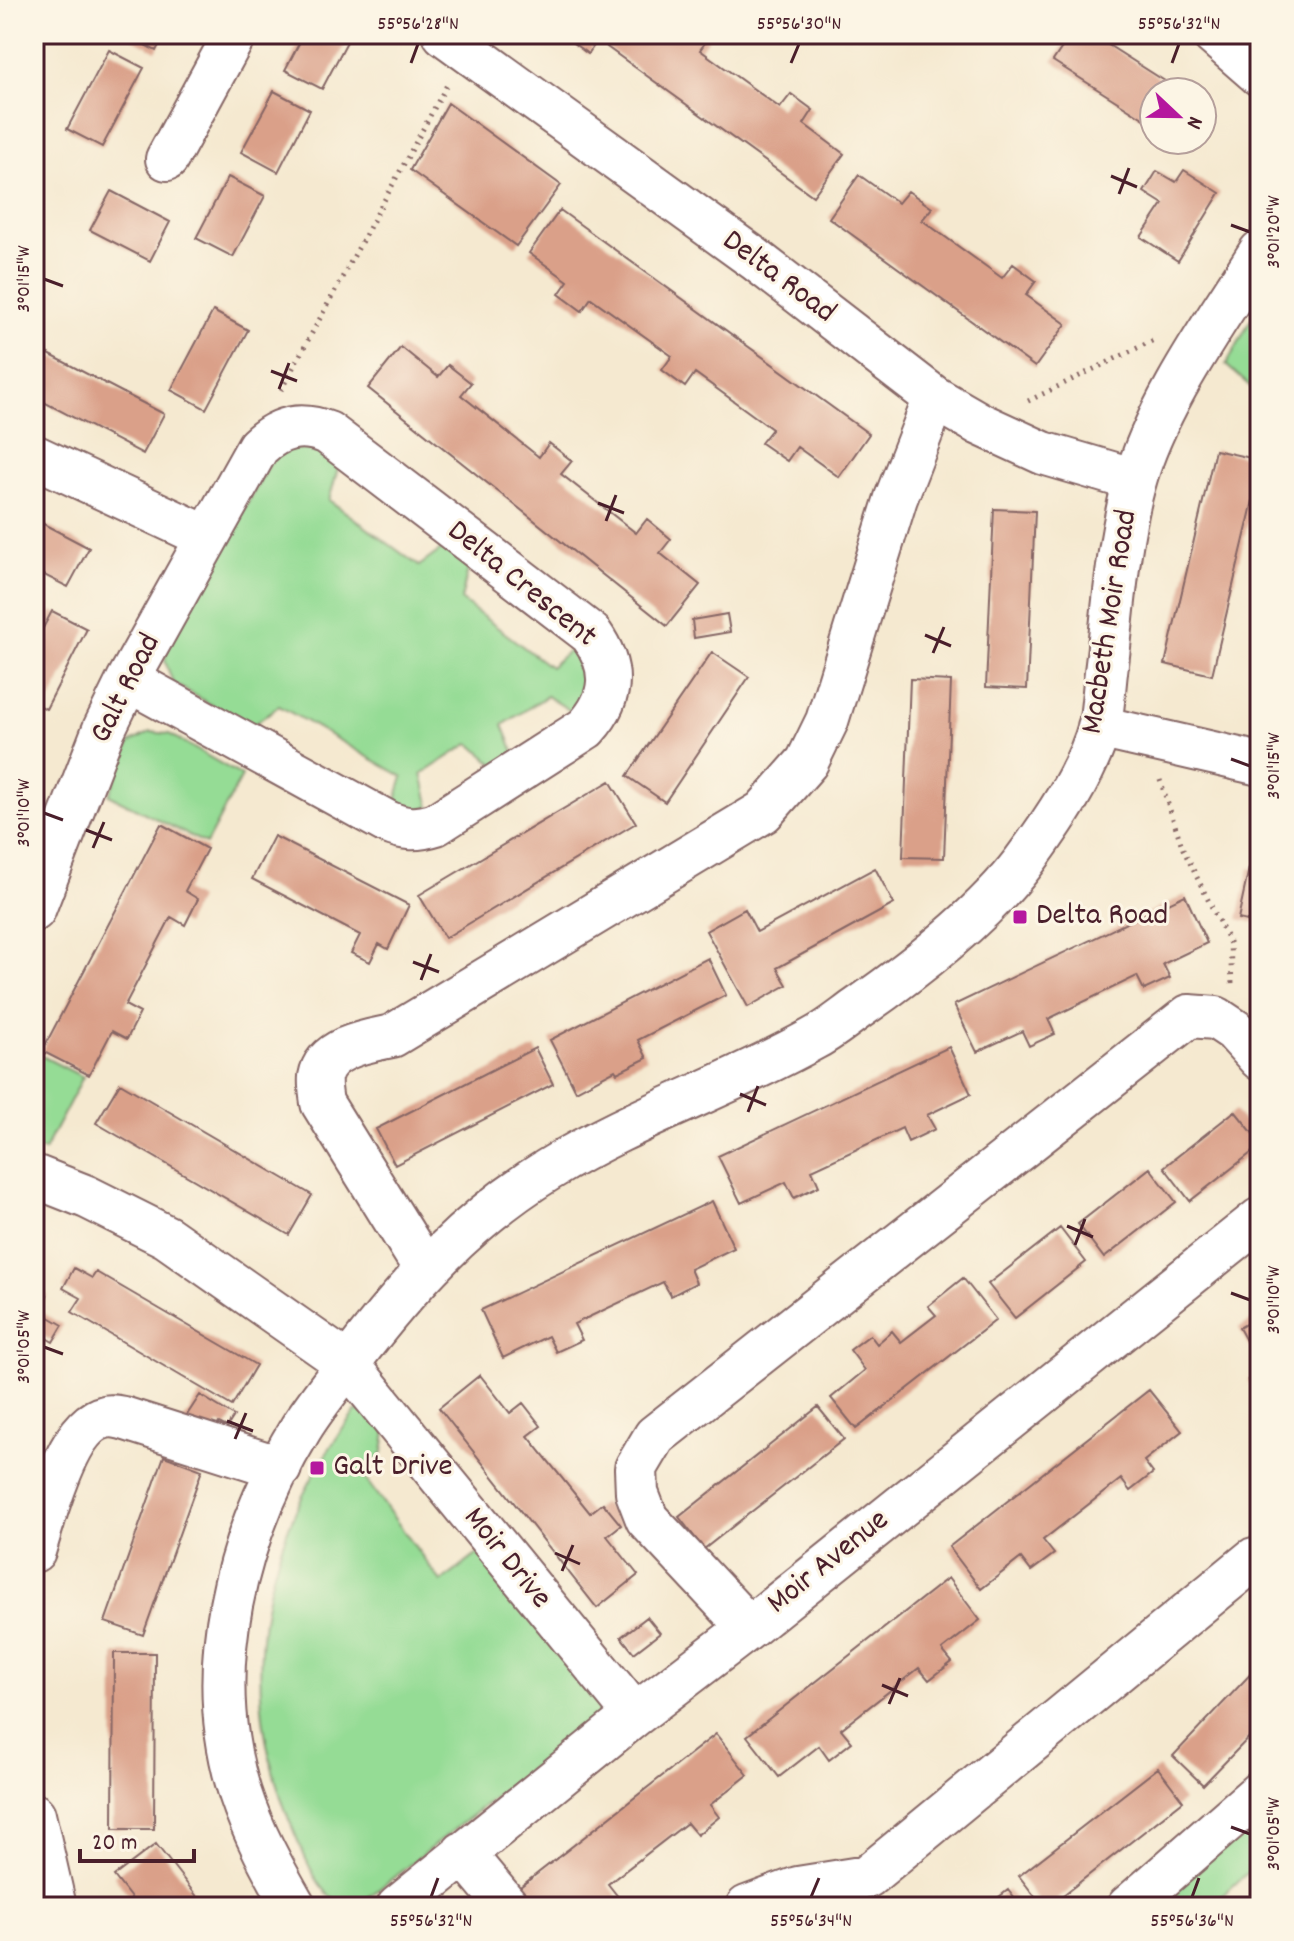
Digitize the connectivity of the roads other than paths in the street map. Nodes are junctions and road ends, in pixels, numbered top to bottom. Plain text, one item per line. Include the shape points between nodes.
1 (235, 34) edge
2 (1213, 34) edge
3 (451, 39) edge
4 (1260, 75) edge
5 (167, 159) dead end
6 (1260, 252) edge
7 (935, 398) junction
8 (34, 456) edge
9 (1135, 480) junction
10 (207, 537) junction
11 (128, 680) junction
12 (1099, 727) junction
13 (1260, 764) edge
14 (46, 841) edge
15 (34, 910) edge
16 (1247, 1044) edge
17 (34, 1176) edge
18 (1260, 1219) edge
19 (425, 1269) junction
20 (348, 1364) junction
21 (280, 1468) junction
22 (34, 1551) edge
23 (1260, 1558) edge
24 (749, 1628) junction
25 (635, 1715) junction
26 (1260, 1792) edge
27 (34, 1815) edge
28 (463, 1853) junction
29 (55, 1907) edge
30 (295, 1907) edge
31 (398, 1907) edge
32 (508, 1907) edge
33 (747, 1907) edge
34 (1128, 1907) edge

1 - 5 street
2 - 4 street
3 - 7 street, Delta Road via 755,259
6 - 9 street, Macbeth Moir Road via 1171,397
7 - 9 street, Delta Road via 1043,453
7 - 19 street via 896,498 827,721 807,762 763,812 392,1036 352,1044 333,1056 320,1075 322,1103
8 - 10 street
9 - 12 street, Macbeth Moir Road via 1124,524
10 - 11 street, Galt Road
10 - 11 street, Delta Crescent via 270,435 302,426 328,433 591,634 607,666 599,714 586,728 436,824 403,829
11 - 14 street, Galt Road
12 - 13 street
12 - 19 street, Macbeth Moir Road via 1074,787 1022,864 988,903 895,982 817,1038 545,1172 502,1201
14 - 15 street, Galt Road
16 - 24 street via 1216,1018 1189,1016 655,1436 636,1468 637,1493 647,1519
17 - 20 street via 167,1237
18 - 24 street, Moir Avenue
19 - 20 street, Macbeth Moir Road
20 - 21 street, Macbeth Moir Road via 299,1431
20 - 25 street, Moir Drive
21 - 22 street via 103,1416 67,1452
21 - 30 street, Macbeth Moir Road via 241,1562 229,1612 223,1701 240,1793
23 - 33 street via 867,1877 798,1888
24 - 25 street, Moir Avenue
25 - 28 street, Moir Avenue
26 - 34 street
27 - 29 street
28 - 31 street, Moir Avenue
28 - 32 street

